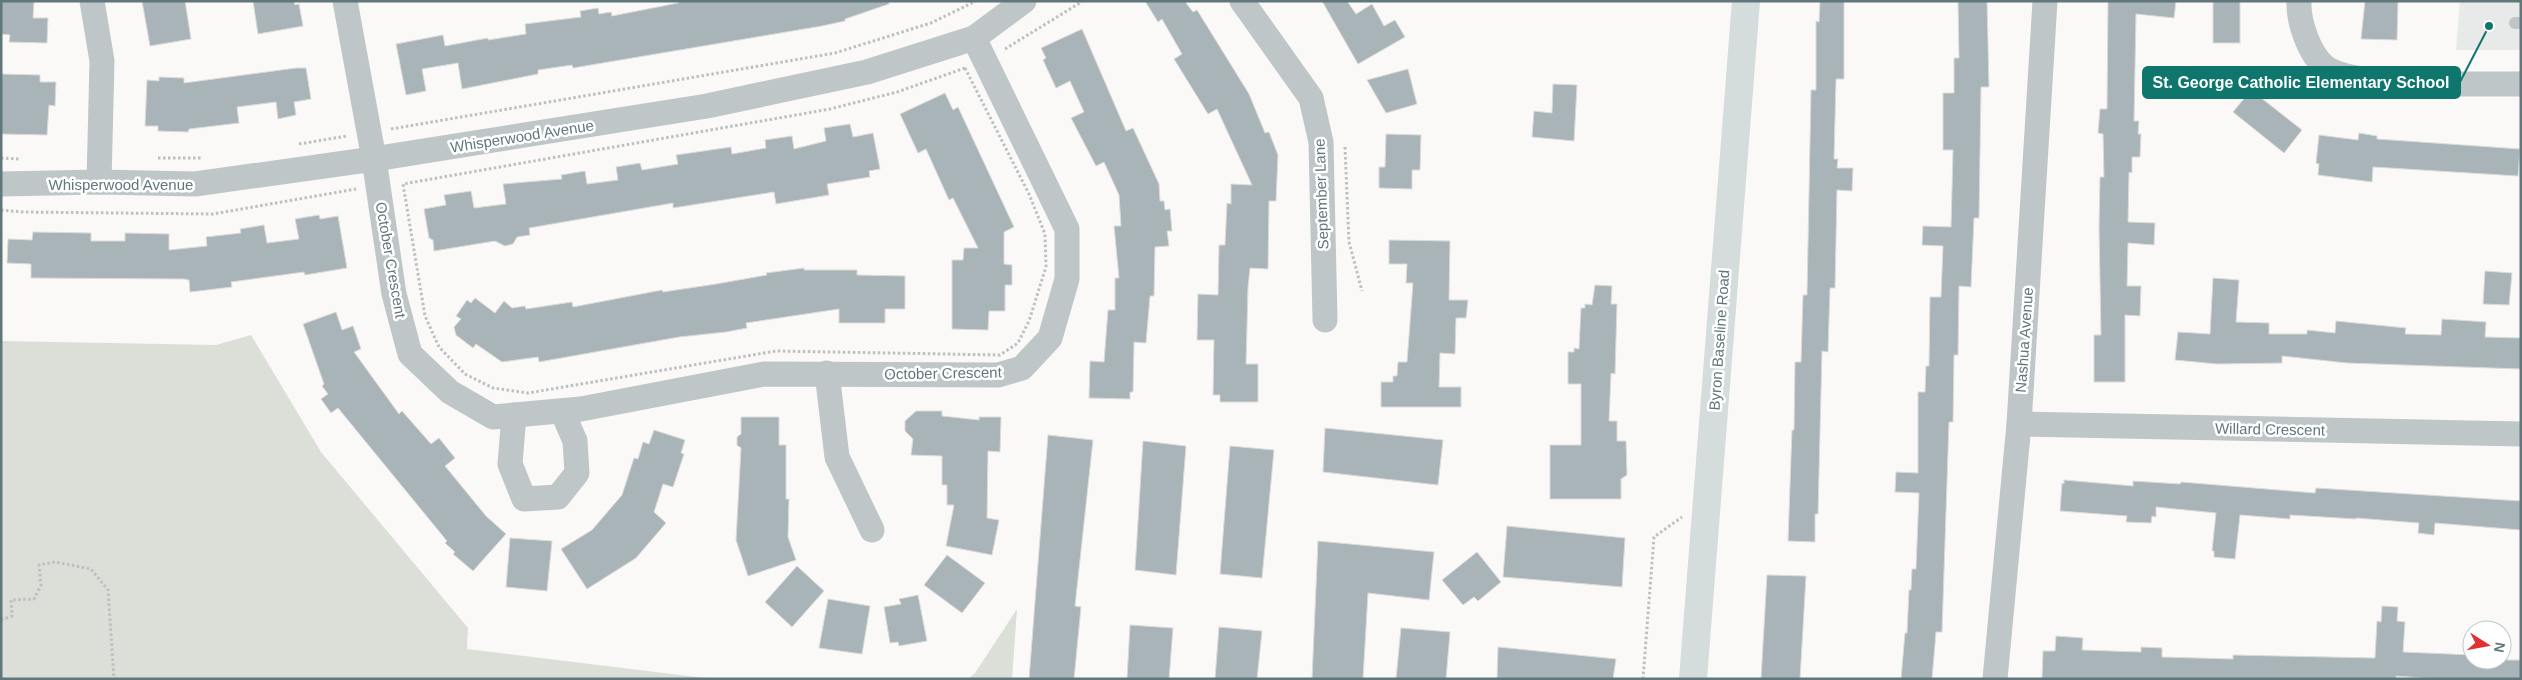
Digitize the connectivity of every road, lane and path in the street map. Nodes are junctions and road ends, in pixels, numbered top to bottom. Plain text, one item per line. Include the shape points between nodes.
1 (92, 1) edge
2 (345, 1) edge
3 (976, 1) edge
4 (1024, 1) edge
5 (1083, 1) edge
6 (1242, 1) edge
7 (1746, 1) edge
8 (2045, 1) edge
9 (2299, 1) edge
10 (974, 38) junction
11 (1000, 52) dead end
12 (2521, 84) edge
13 (386, 130) dead end
14 (353, 135) dead end
15 (296, 145) dead end
16 (152, 158) dead end
17 (210, 158) dead end
18 (374, 159) junction
19 (99, 182) junction
20 (1, 184) edge
21 (403, 184) joint
22 (1325, 320) dead end
23 (827, 373) junction
24 (562, 411) junction
25 (514, 415) junction
26 (2019, 424) junction
27 (2521, 434) edge
28 (1705, 516) junction
29 (872, 530) dead end
30 (1, 620) edge
31 (114, 679) edge
32 (1643, 679) edge
33 (1693, 679) edge
34 (1995, 679) edge

1 - 19 street via 102,61
2 - 18 street, October Crescent
3 - 13 path via 931,23 835,53
4 - 10 street, Whisperwood Avenue
5 - 11 path
6 - 22 street, September Lane via 1311,98 1321,142
7 - 28 main road, Byron Baseline Road
8 - 26 street, Nashua Avenue
9 - 12 street via 2307,42 2325,67 2353,78 2390,82
10 - 18 street, Whisperwood Avenue via 867,72 707,106
10 - 23 street, October Crescent via 1067,229 1068,279 1050,338 1022,368 998,375
14 - 15 path
16 - 17 path
18 - 19 street, Whisperwood Avenue via 195,184
18 - 25 street, October Crescent via 394,294 410,354 450,392 493,417
19 - 20 street, Whisperwood Avenue
21 - 21 path via 425,316 439,347 465,374 493,388 528,393 776,351 1000,355 1018,342 1029,321 1046,267 1045,234 1029,194 965,68 897,92 830,109
23 - 24 street, October Crescent via 764,374
23 - 29 street via 837,457
24 - 25 street, October Crescent
24 - 25 street via 575,441 577,473 558,497 524,499 510,464
26 - 27 street, Willard Crescent
26 - 34 street, Nashua Avenue
28 - 32 path via 1682,517 1654,537
28 - 33 main road, Byron Baseline Road
30 - 31 path via 12,616 11,600 34,599 41,585 39,566 55,562 91,569 108,590

